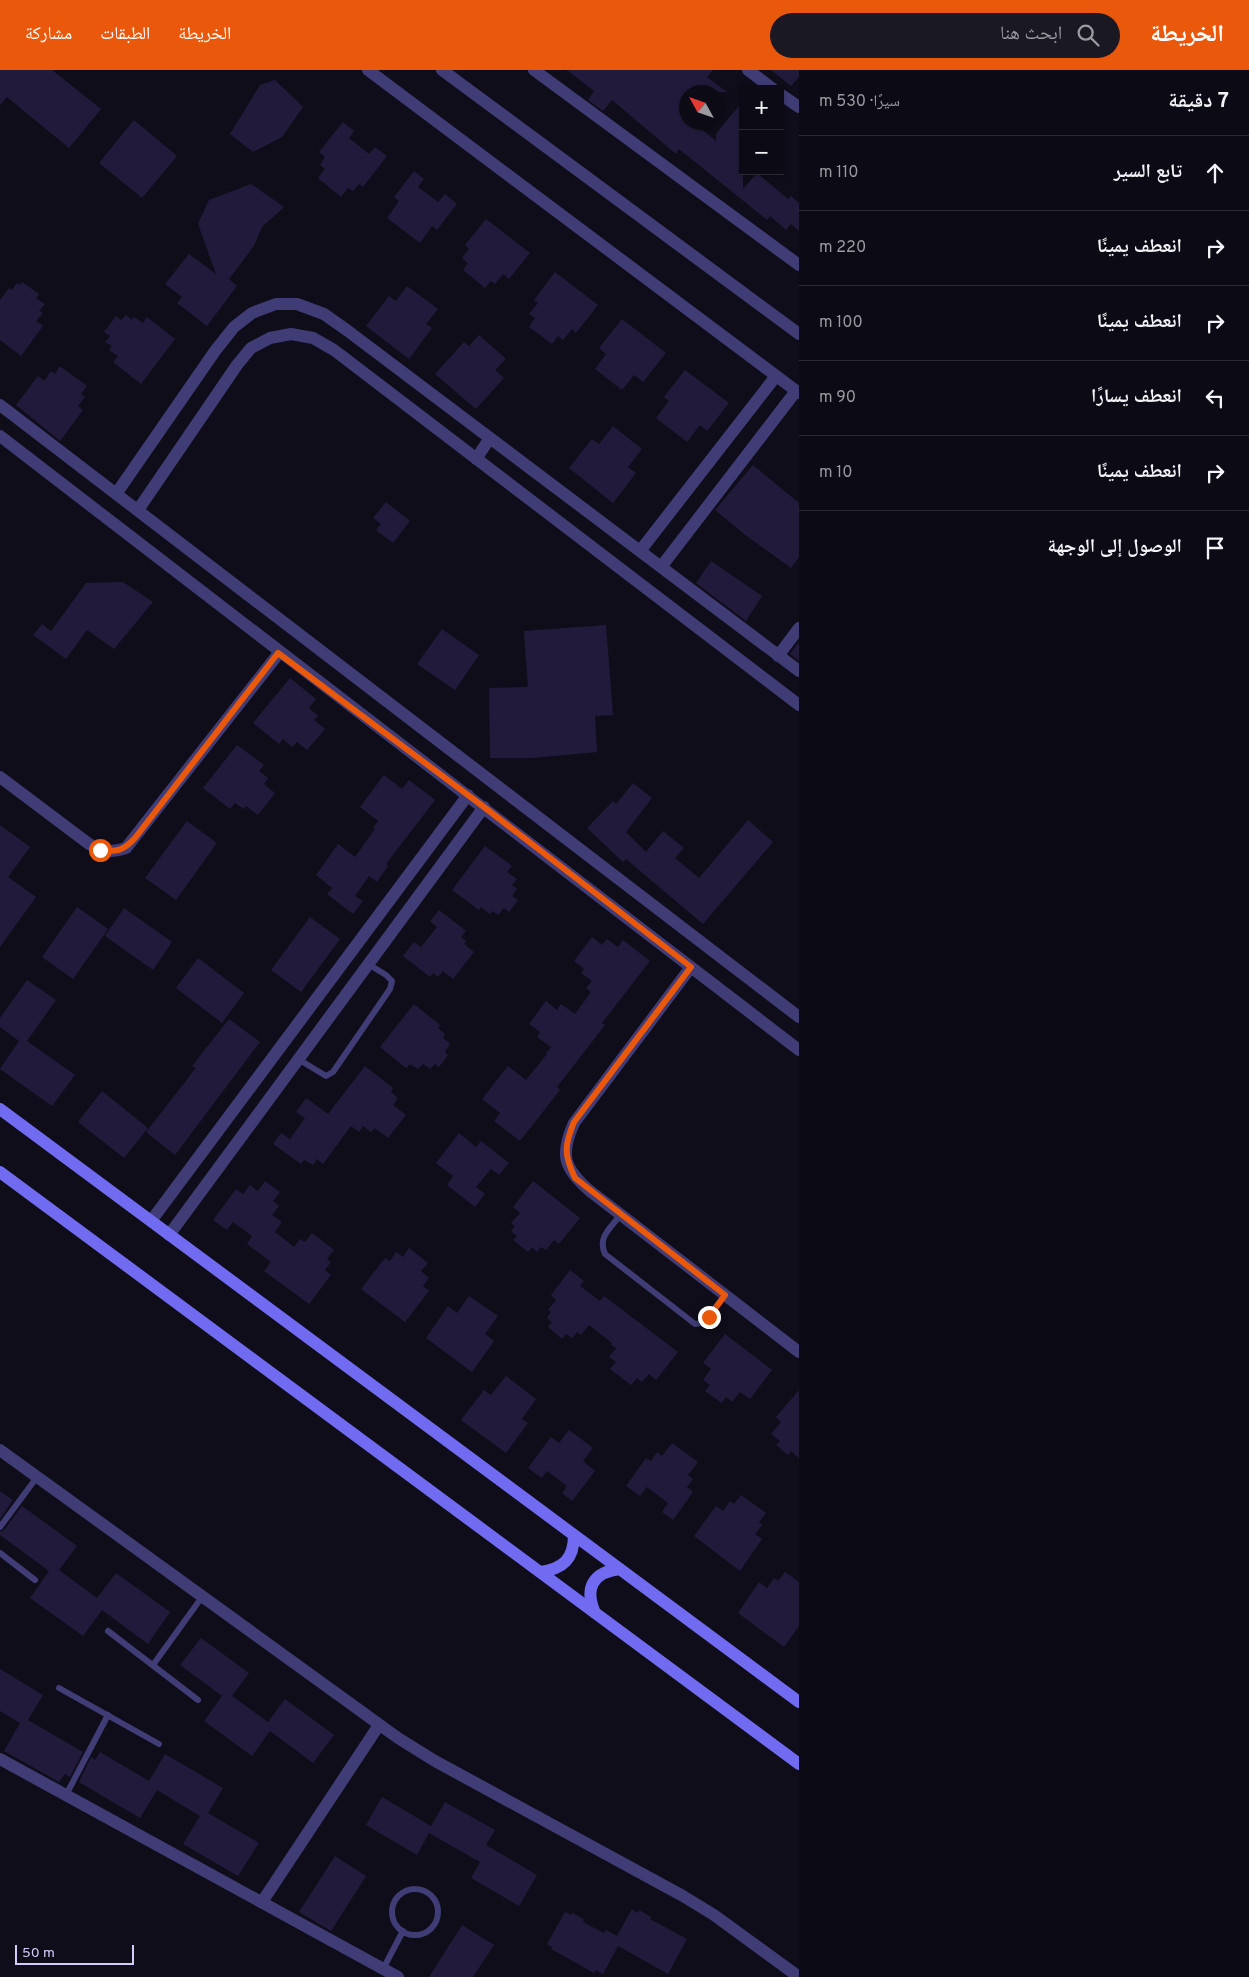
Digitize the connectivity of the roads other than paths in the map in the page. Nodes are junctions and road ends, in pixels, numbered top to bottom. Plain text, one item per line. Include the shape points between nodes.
1 (368, 70) edge
2 (442, 70) edge
3 (534, 70) edge
4 (748, 70) edge
5 (768, 85) edge
6 (784, 97) edge
7 (799, 107) edge
8 (799, 265) edge
9 (799, 334) edge
10 (776, 376) junction
11 (798, 392) edge
12 (0, 405) edge
13 (0, 436) edge
14 (490, 438) junction
15 (476, 458) junction
16 (116, 494) junction
17 (138, 510) junction
18 (640, 551) junction
19 (660, 567) junction
20 (799, 628) edge
21 (278, 653) junction
22 (778, 656) junction
23 (799, 671) edge
24 (798, 702) edge
25 (0, 777) edge
26 (468, 795) junction
27 (484, 807) junction
28 (368, 964) junction
29 (691, 967) junction
30 (799, 1017) edge
31 (799, 1050) edge
32 (298, 1059) junction
33 (0, 1110) edge
34 (0, 1172) edge
35 (621, 1214) junction
36 (151, 1221) junction
37 (169, 1235) junction
38 (725, 1295) junction
39 (799, 1352) edge
40 (0, 1450) edge
41 (37, 1477) junction
42 (0, 1527) edge
43 (574, 1535) junction
44 (0, 1553) edge
45 (620, 1569) junction
46 (540, 1572) junction
47 (35, 1580) dead end
48 (202, 1597) junction
49 (595, 1613) junction
50 (108, 1631) dead end
51 (153, 1665) junction
52 (59, 1688) dead end
53 (198, 1700) dead end
54 (799, 1702) edge
55 (108, 1715) junction
56 (380, 1725) junction
57 (159, 1744) dead end
58 (0, 1759) edge
59 (799, 1764) edge
60 (66, 1795) junction
61 (262, 1902) junction
62 (403, 1931) junction
63 (383, 1969) junction
64 (398, 1977) edge
65 (799, 1977) edge

1 - 10 street
2 - 9 street
3 - 8 street
4 - 5 street
6 - 7 street
10 - 11 street
10 - 18 street
11 - 19 street
12 - 16 street
13 - 21 street
14 - 15 street
14 - 16 street via 324,314 297,304 276,304 252,313 234,327
14 - 18 street
15 - 17 street via 334,350 313,338 291,334 270,338 250,348
15 - 24 street
16 - 17 street
17 - 30 street
18 - 19 street
19 - 22 street
20 - 22 street
21 - 25 street via 126,848 113,852 89,844
21 - 26 street
22 - 23 street
26 - 27 street
26 - 36 street
27 - 28 street
27 - 29 street
28 - 32 street
28 - 32 lane via 392,981 390,988 332,1072 326,1076
29 - 31 street
29 - 35 street via 574,1122 566,1140 566,1160 575,1178
32 - 37 street
33 - 36 street
34 - 46 street
35 - 38 street
35 - 38 lane via 603,1238 601,1246 605,1254 695,1324 703,1323
36 - 37 street
37 - 43 street
38 - 39 street
40 - 41 street
41 - 42 lane
41 - 48 street
43 - 45 street
43 - 46 street via 570,1557 562,1566
44 - 47 lane
45 - 49 street via 607,1570 597,1578 591,1589 590,1601
45 - 54 street
46 - 49 street
48 - 51 lane
48 - 56 street
49 - 59 street
50 - 51 lane
51 - 53 lane
52 - 55 lane
55 - 57 lane
55 - 60 lane
56 - 61 street
56 - 65 street via 435,1761 683,1896
58 - 60 street
60 - 61 street
61 - 63 street
62 - 62 lane via 420,1934 434,1924 438,1907 428,1892 410,1889 396,1900 393,1917
62 - 63 lane
63 - 64 street

